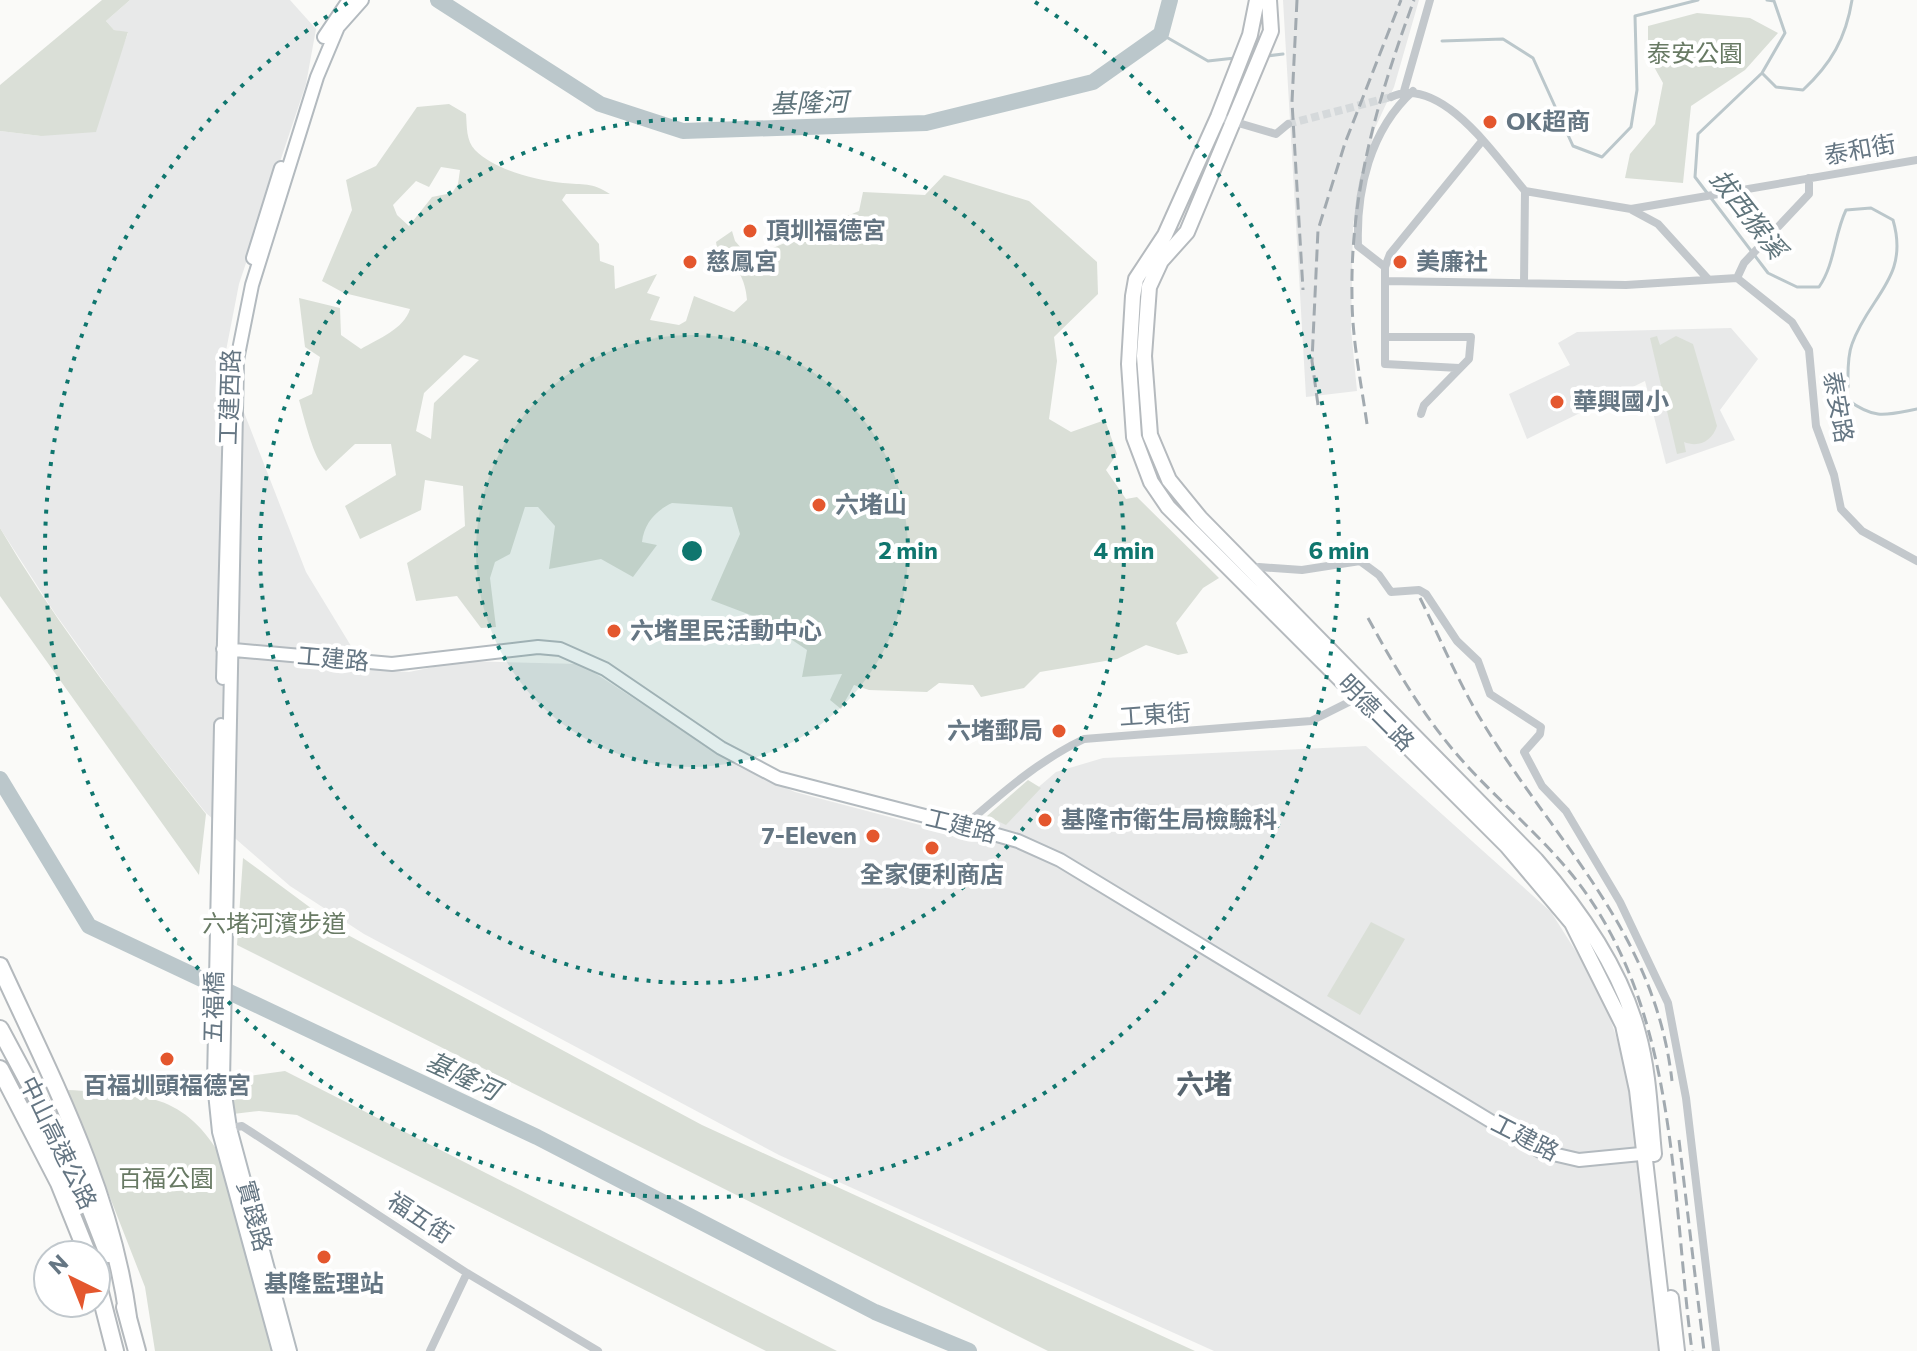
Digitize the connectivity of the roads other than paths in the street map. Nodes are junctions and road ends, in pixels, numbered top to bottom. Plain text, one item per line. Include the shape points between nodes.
1 (349, 0) edge
2 (362, 0) edge
3 (1257, 0) edge
4 (1269, 0) edge
5 (1430, 0) edge
6 (335, 24) junction
7 (1408, 91) junction
8 (1391, 97) tunnel mouth
9 (1224, 120) junction
10 (1288, 124) tunnel mouth
11 (1482, 141) junction
12 (1917, 160) edge
13 (1809, 178) junction
14 (1525, 191) junction
15 (1631, 209) junction
16 (1385, 267) junction
17 (1737, 278) junction
18 (1708, 279) junction
19 (1386, 281) junction
20 (1524, 283) junction
21 (1386, 337) junction
22 (1459, 368) junction
23 (1421, 414) dead end
24 (1917, 561) edge
25 (1259, 567) dead end
26 (227, 649) junction
27 (1365, 693) junction
28 (222, 786) joint
29 (964, 827) junction
30 (0, 966) edge
31 (0, 1029) edge
32 (0, 1069) edge
33 (218, 1082) joint
34 (225, 1130) junction
35 (1649, 1153) junction
36 (1653, 1184) junction
37 (82, 1239) edge
38 (467, 1273) junction
39 (128, 1317) junction
40 (107, 1319) edge
41 (115, 1351) edge
42 (137, 1351) edge
43 (279, 1351) edge
44 (290, 1351) edge
45 (430, 1351) edge
46 (598, 1351) edge
47 (1667, 1351) edge
48 (1677, 1351) edge
49 (1716, 1351) edge

1 - 6 street
2 - 6 street
3 - 9 main road, 明德二路 via 1250,35 1224,99
4 - 9 main road, 明德二路 via 1271,31 1242,99
5 - 7 street
6 - 26 street, 工建西路 via 238,344
7 - 8 street
7 - 11 street via 1440,100
7 - 16 street via 1381,129 1361,190 1358,246
9 - 10 street via 1276,134
9 - 27 main road, 明德二路 via 1165,235 1136,279 1129,364 1134,437 1151,482 1168,507
11 - 14 street
11 - 16 street
12 - 13 street, 泰和街
13 - 15 street, 泰和街
13 - 17 street via 1809,194 1744,263
14 - 15 street
14 - 20 street
15 - 18 street via 1658,224
16 - 19 street
17 - 18 street
17 - 24 street, 泰安路 via 1792,322 1809,350 1816,426 1841,509 1862,531
18 - 20 street via 1626,285
19 - 20 street
19 - 21 street
21 - 22 street via 1385,364
21 - 22 street via 1471,337 1469,359
22 - 23 street
25 - 49 street via 1302,570 1360,561 1391,592 1419,590 1478,661 1490,694 1541,727 1525,758 1566,811 1620,902 1668,1003 1686,1098
26 - 28 street, 工建西路
26 - 29 street, 工建路 via 392,664 560,649 605,669 721,748 778,778
27 - 29 street, 工東街 via 1311,721 1084,739 1017,780
27 - 35 main road, 明德二路 via 1536,860 1588,928 1638,1031 1649,1090
28 - 33 street, 五福橋
29 - 35 street, 工建路 via 1033,847 1095,880 1540,1151 1579,1160
30 - 39 highway via 96,1180 120,1259
31 - 39 highway, 中山高速公路 via 75,1169
32 - 37 highway, 中山高速公路
33 - 34 street, 實踐路
34 - 38 street, 福五街 via 242,1126
34 - 43 street, 實踐路
34 - 44 street, 實踐路
35 - 36 main road, 明德二路
36 - 47 main road, 明德二路
36 - 48 main road, 明德二路
38 - 45 street
38 - 46 street, 福五街
39 - 42 highway, 中山高速公路
40 - 41 highway

